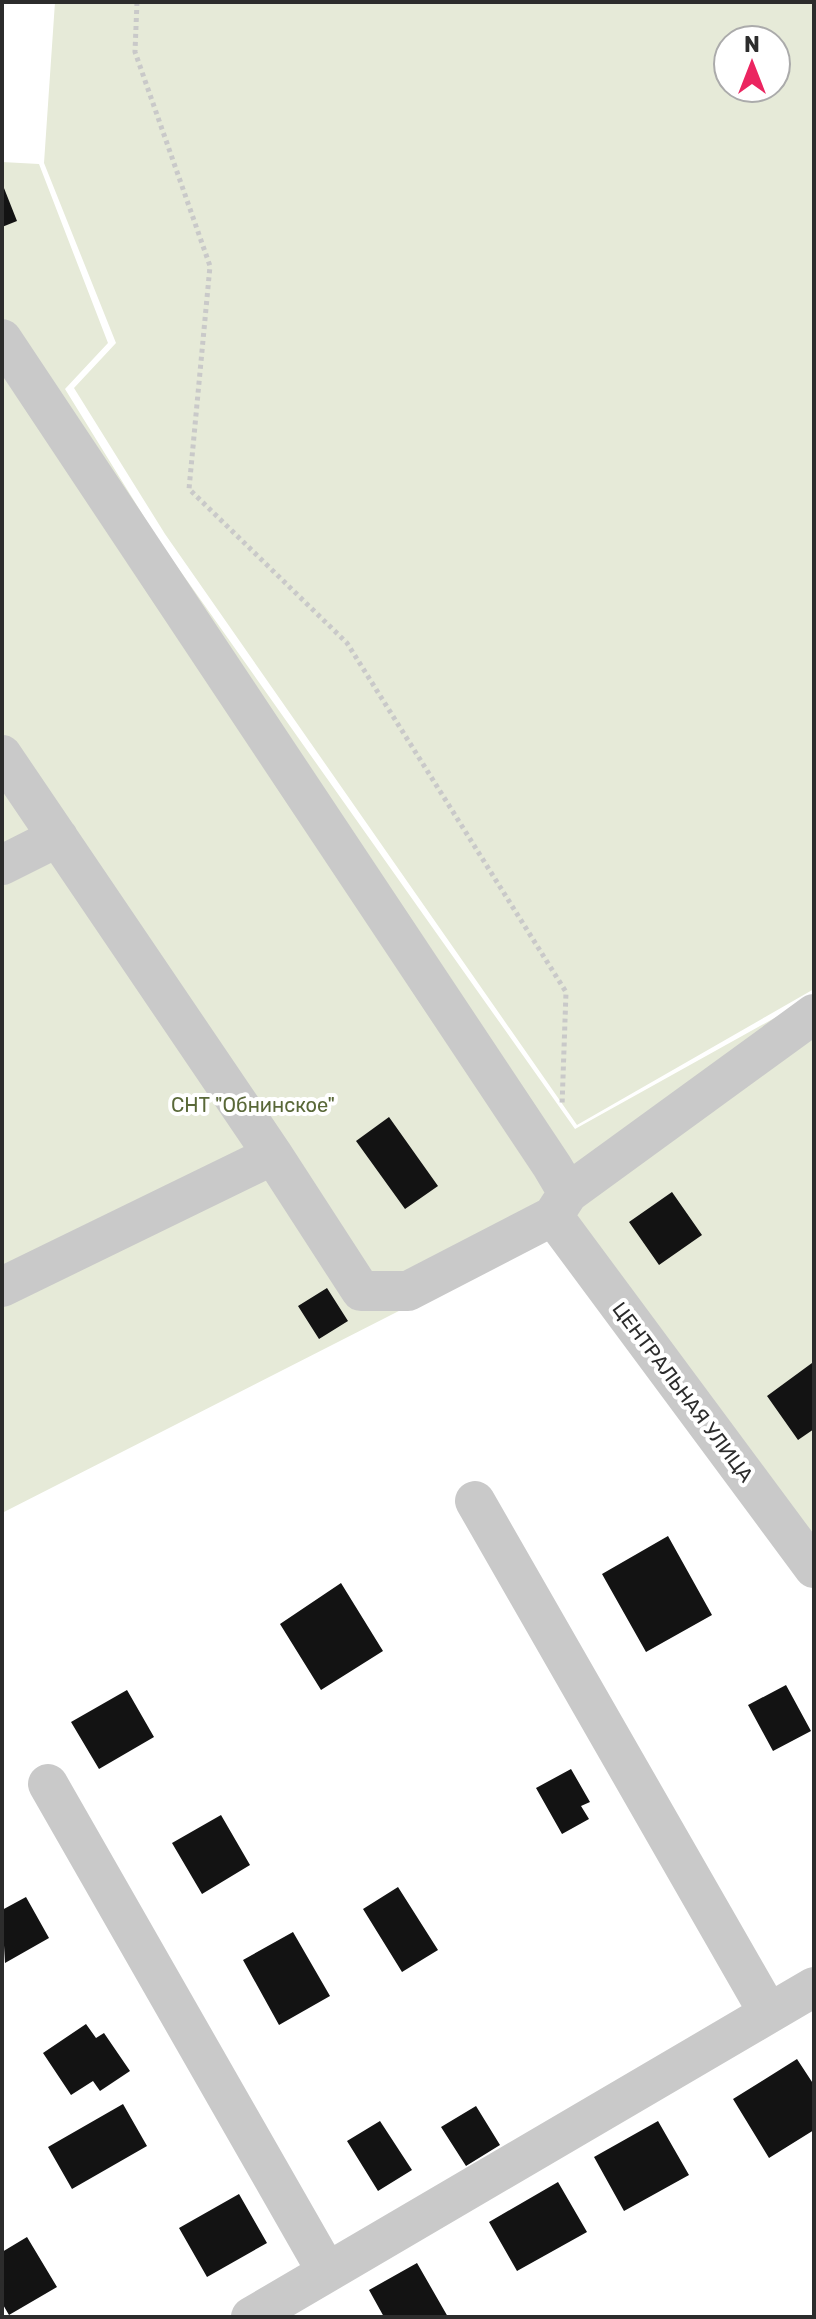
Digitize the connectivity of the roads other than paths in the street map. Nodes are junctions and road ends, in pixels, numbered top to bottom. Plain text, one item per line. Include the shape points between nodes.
1 (2, 339) edge
2 (2, 755) edge
3 (58, 837) junction
4 (2, 865) edge
5 (814, 1014) edge
6 (273, 1155) junction
7 (558, 1192) junction
8 (2, 1287) edge
9 (475, 1501) dead end
10 (814, 1568) edge
11 (48, 1784) dead end
12 (814, 1987) edge
13 (768, 2012) junction
14 (327, 2272) junction
15 (251, 2317) edge

1 - 7 street, ЦЕНТРАЛЬНАЯ УЛИЦА
2 - 3 street
3 - 4 street
3 - 6 street
5 - 7 street
6 - 7 street via 361,1291 408,1291
6 - 8 street
7 - 10 street, ЦЕНТРАЛЬНАЯ УЛИЦА
9 - 13 street
11 - 14 street
12 - 13 street
13 - 14 street
14 - 15 street

